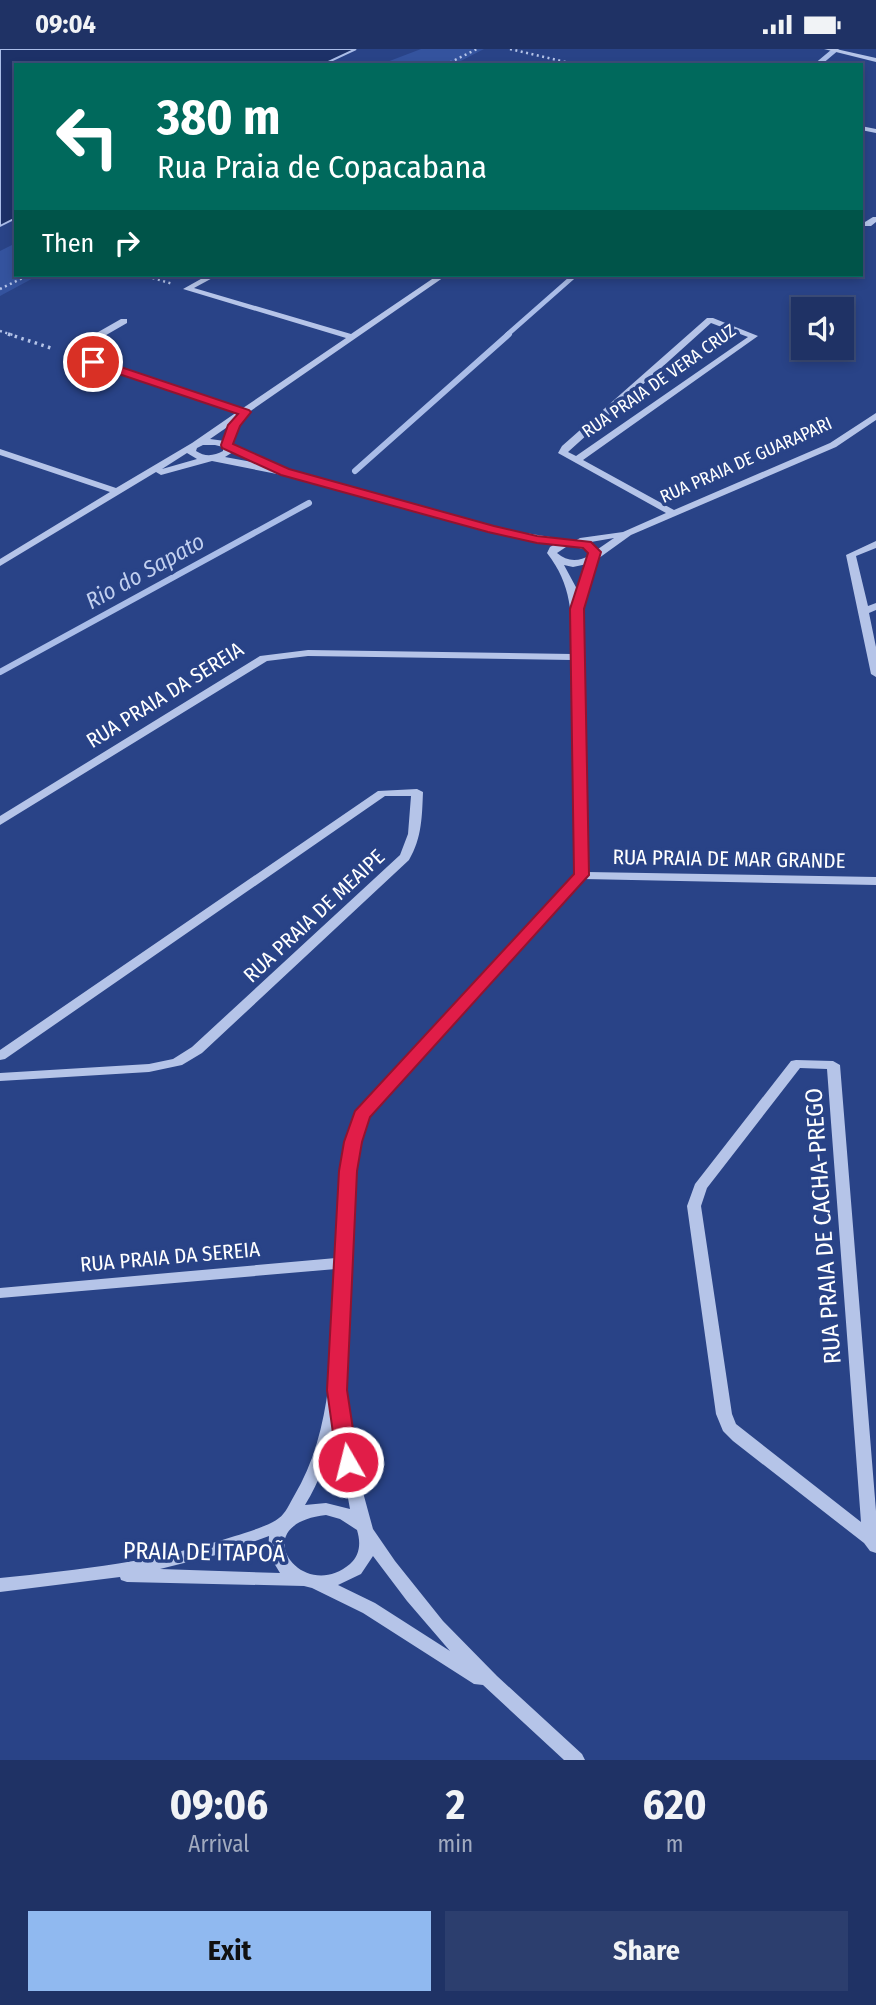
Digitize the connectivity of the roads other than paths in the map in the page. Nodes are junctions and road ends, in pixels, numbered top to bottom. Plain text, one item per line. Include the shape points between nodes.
1 (827, 49) edge
2 (876, 60) edge
3 (876, 219) edge
4 (876, 227) edge
5 (210, 277) edge
6 (440, 277) edge
7 (124, 321) dead end
8 (353, 337) junction
9 (243, 414) junction
10 (876, 416) edge
11 (194, 446) junction
12 (227, 446) junction
13 (0, 452) edge
14 (211, 458) junction
15 (577, 460) junction
16 (285, 472) junction
17 (140, 479) junction
18 (118, 492) junction
19 (673, 513) junction
20 (492, 530) junction
21 (628, 533) junction
22 (568, 543) junction
23 (876, 544) edge
24 (594, 557) junction
25 (555, 558) junction
26 (0, 563) edge
27 (876, 606) edge
28 (577, 609) junction
29 (864, 612) junction
30 (578, 657) junction
31 (876, 674) edge
32 (0, 821) edge
33 (581, 875) junction
34 (876, 881) edge
35 (0, 1056) edge
36 (0, 1077) edge
37 (344, 1262) junction
38 (0, 1293) edge
39 (337, 1390) junction
40 (286, 1522) junction
41 (365, 1529) junction
42 (873, 1542) edge
43 (99, 1574) junction
44 (311, 1581) junction
45 (0, 1585) edge
46 (495, 1688) junction
47 (576, 1760) edge

1 - 2 street
3 - 4 street via 868,224
5 - 8 street via 187,289
6 - 8 street
7 - 9 street via 68,353
8 - 9 street
9 - 11 street
9 - 12 street
10 - 19 street, RUA PRAIA DE GUARAPARI via 833,445
11 - 12 street via 215,442
11 - 14 street via 194,455
11 - 17 street
12 - 14 street via 224,455
12 - 16 street
13 - 18 street
14 - 16 street
14 - 17 street
15 - 15 street, RUA PRAIA DE VERA CRUZ via 732,351 754,336 710,320 565,448 563,453
15 - 19 street, RUA PRAIA DE VERA CRUZ
16 - 20 street
17 - 18 street
18 - 26 street
19 - 21 street, RUA PRAIA DE GUARAPARI
20 - 22 street
20 - 25 street
21 - 22 street, RUA PRAIA DE GUARAPARI
21 - 24 street, RUA PRAIA DE GUARAPARI
22 - 24 street via 586,545 595,552
22 - 25 street via 554,549
23 - 29 street via 851,555
24 - 25 street via 576,563
24 - 28 street
25 - 28 street
27 - 29 street
28 - 30 street
29 - 31 street
30 - 32 street, RUA PRAIA DA SEREIA via 308,653 264,659
30 - 33 street
33 - 34 street, RUA PRAIA DE MAR GRANDE
33 - 37 street via 362,1115 348,1171
35 - 36 street, RUA PRAIA DE MEAIPE via 382,793 417,792 414,842 405,857 197,1050 177,1062 149,1068
37 - 38 street, RUA PRAIA DA SEREIA
37 - 39 street
39 - 40 street via 319,1461
39 - 41 street
40 - 41 street via 302,1512 335,1509 351,1515
40 - 43 street, PRAIA DE ITAPOÃ via 203,1554
40 - 44 street via 277,1536 281,1563 292,1574
41 - 44 street via 368,1546 356,1568 330,1581
41 - 46 street via 392,1573
42 - 42 street, RUA PRAIA DE CACHA-PREGO via 729,1427 722,1400 694,1206 700,1187 796,1064 833,1065
43 - 44 street, PRAIA DE ITAPOÃ
43 - 45 street, PRAIA DE ITAPOÃ
44 - 46 street via 369,1608
46 - 47 street

